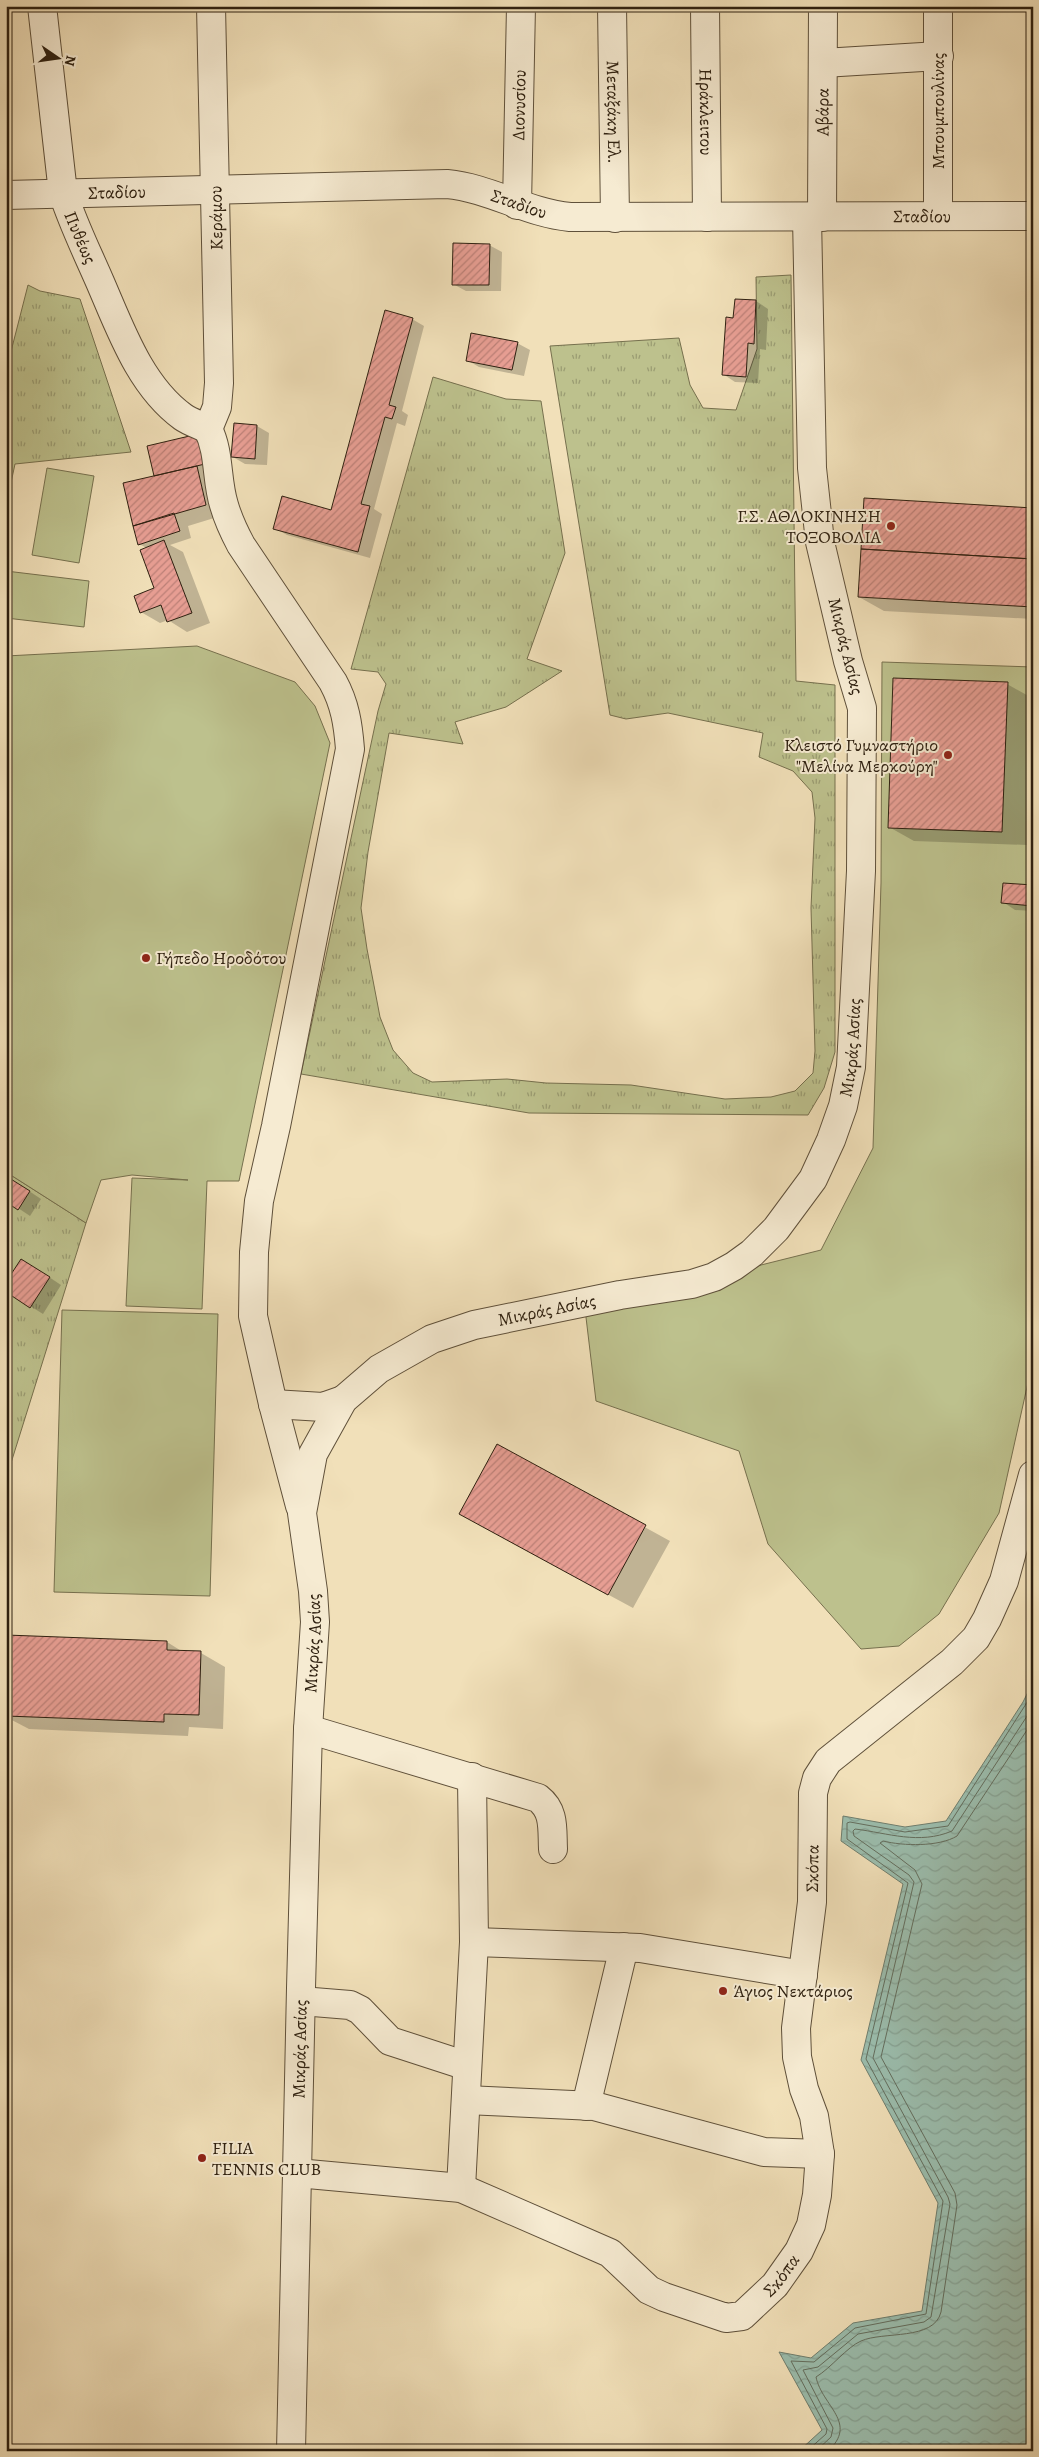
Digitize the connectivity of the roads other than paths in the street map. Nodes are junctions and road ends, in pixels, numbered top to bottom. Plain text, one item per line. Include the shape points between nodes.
1 (42, 6) edge
2 (211, 6) edge
3 (521, 6) edge
4 (612, 6) edge
5 (705, 6) edge
6 (823, 6) edge
7 (938, 6) edge
8 (938, 56) junction
9 (823, 63) junction
10 (216, 189) junction
11 (62, 193) junction
12 (6, 195) edge
13 (517, 205) junction
14 (938, 216) junction
15 (1033, 216) edge
16 (707, 217) junction
17 (814, 217) junction
18 (615, 218) junction
19 (208, 429) junction
20 (343, 1400) junction
21 (273, 1404) junction
22 (1033, 1475) edge
23 (302, 1513) junction
24 (308, 1728) junction
25 (472, 1777) junction
26 (553, 1849) dead end
27 (474, 1942) junction
28 (624, 1947) junction
29 (803, 1975) junction
30 (301, 2001) junction
31 (467, 2066) junction
32 (466, 2100) junction
33 (586, 2106) junction
34 (820, 2154) junction
35 (297, 2173) junction
36 (461, 2188) junction
37 (291, 2451) edge

1 - 11 street, Πυθέως
2 - 10 street, Κεράμου
3 - 13 street, Διονυσίου
4 - 18 street, Μεταξάκη Ελ.
5 - 16 street, Ηράκλειτου
6 - 9 street, Αβάρα
7 - 8 street, Μπουμπουλίνας
8 - 9 street
8 - 14 street, Μπουμπουλίνας
9 - 17 street, Αβάρα
10 - 11 street, Σταδίου
10 - 13 street, Σταδίου via 447,184 470,188
10 - 19 street, Κεράμου via 218,399
11 - 12 street, Σταδίου
11 - 19 street, Πυθέως via 140,367 158,392 184,417
13 - 18 street, Σταδίου via 554,216
14 - 15 street, Σταδίου
14 - 17 street, Σταδίου
16 - 17 street, Σταδίου
16 - 18 street, Σταδίου
17 - 20 street, Μικράς Ασίας via 812,468 820,542 862,708 861,871 851,1067 843,1106 831,1140 813,1179 776,1230 752,1253 714,1277 674,1288 620,1295 458,1330 432,1339 378,1369
19 - 21 street via 214,442 223,504 232,528 334,682 344,702 350,749 259,1201 253,1316
20 - 21 street via 323,1407
20 - 23 street, Μικράς Ασίας via 314,1454
21 - 23 street
22 - 29 street, Σκόπα via 1004,1581 976,1638 952,1662 828,1761 817,1778 812,1813 811,1909
23 - 24 street, Μικράς Ασίας via 315,1622
24 - 25 street
24 - 30 street, Μικράς Ασίας
25 - 26 street via 538,1798 546,1804 552,1817
25 - 27 street
27 - 28 street
27 - 31 street
28 - 29 street
28 - 33 street
29 - 34 street, Σκόπα via 796,2028 797,2057 814,2116
30 - 31 street via 350,2006 360,2010 390,2040
30 - 35 street, Μικράς Ασίας
31 - 32 street
32 - 33 street
32 - 36 street
33 - 34 street via 764,2152
34 - 36 street, Σκόπα via 811,2225 799,2251 775,2285 742,2316 726,2318 664,2298 649,2290 610,2253
35 - 36 street
35 - 37 street, Μικράς Ασίας

